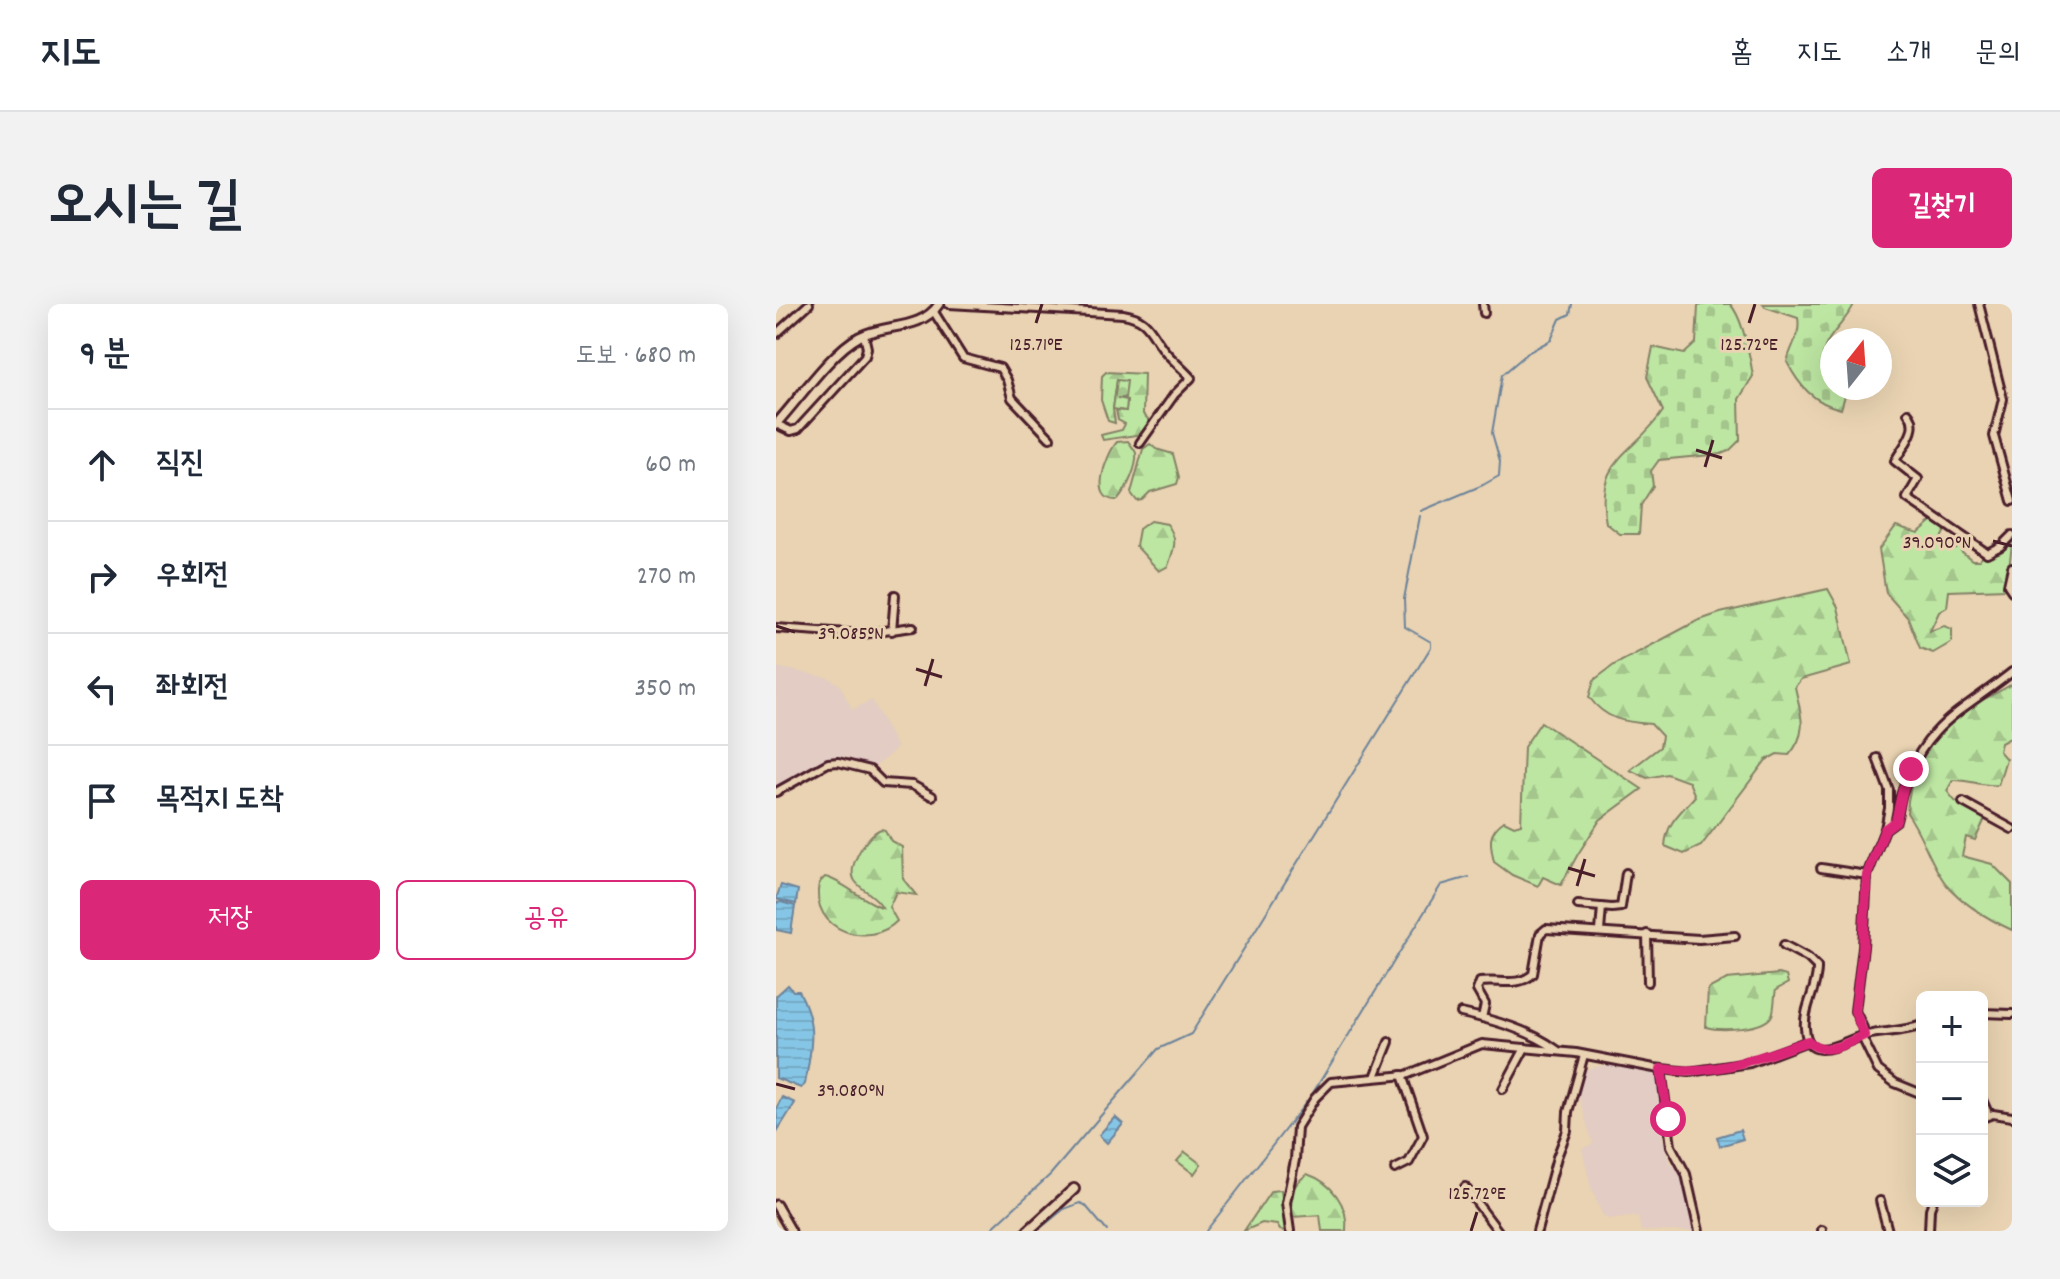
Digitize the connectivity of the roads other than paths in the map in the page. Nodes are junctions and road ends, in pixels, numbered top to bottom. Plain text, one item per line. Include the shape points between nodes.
1 (809, 304) edge
2 (939, 304) edge
3 (949, 304) edge
4 (1483, 304) edge
5 (1979, 304) edge
6 (1048, 307) edge
7 (934, 312) junction
8 (1484, 313) dead end
9 (776, 334) edge
10 (864, 335) junction
11 (1908, 413) dead end
12 (776, 424) edge
13 (1050, 438) dead end
14 (1140, 443) dead end
15 (2012, 501) edge
16 (2012, 535) edge
17 (2012, 567) edge
18 (2012, 591) edge
19 (895, 595) dead end
20 (913, 627) dead end
21 (776, 628) edge
22 (892, 631) junction
23 (2012, 672) edge
24 (1877, 758) dead end
25 (776, 792) edge
26 (932, 796) dead end
27 (1963, 802) dead end
28 (1885, 829) junction
29 (2012, 829) edge
30 (1821, 868) dead end
31 (1626, 873) dead end
32 (1867, 875) junction
33 (1578, 905) dead end
34 (1602, 907) junction
35 (1600, 931) junction
36 (1647, 934) junction
37 (1735, 936) dead end
38 (1784, 945) dead end
39 (1648, 982) dead end
40 (1461, 1013) dead end
41 (1988, 1013) edge
42 (2012, 1014) edge
43 (1482, 1018) junction
44 (1916, 1027) edge
45 (1864, 1035) junction
46 (1808, 1041) junction
47 (1389, 1042) dead end
48 (1525, 1048) junction
49 (1560, 1052) junction
50 (1584, 1055) junction
51 (1661, 1069) junction
52 (1402, 1075) junction
53 (1375, 1077) junction
54 (1503, 1089) dead end
55 (1916, 1092) edge
56 (2000, 1105) dead end
57 (1988, 1114) edge
58 (1988, 1115) edge
59 (2012, 1117) edge
60 (1395, 1169) dead end
61 (1465, 1187) dead end
62 (1074, 1189) dead end
63 (1880, 1201) dead end
64 (776, 1205) edge
65 (1931, 1207) edge
66 (791, 1231) edge
67 (1028, 1231) edge
68 (1290, 1231) edge
69 (1498, 1231) edge
70 (1537, 1231) edge
71 (1699, 1231) edge
72 (1888, 1231) edge
73 (1929, 1231) edge

1 - 9 street
2 - 7 street
3 - 6 street
4 - 8 street
5 - 15 street via 2003,399 1994,436
6 - 14 street via 1136,316 1191,378
7 - 10 street via 920,321
7 - 13 street via 963,358 1000,368 1012,398
10 - 12 street via 848,345
10 - 12 street via 865,356 798,429
11 - 16 street via 1914,427 1895,461 1918,479 1907,498 1987,553
17 - 18 street
19 - 22 street
20 - 22 street
21 - 22 street
23 - 28 street via 1934,732 1911,769 1896,821
24 - 28 street via 1889,790
25 - 26 street via 838,762 870,770 883,783 912,785
27 - 29 street
28 - 32 street
30 - 32 street
31 - 34 street via 1621,907
32 - 45 street via 1855,1011
33 - 34 street
34 - 35 street
35 - 36 street
35 - 43 street via 1543,930 1533,974 1521,982 1478,985 1485,1004
36 - 37 street
36 - 39 street
38 - 46 street via 1817,967 1805,1023
40 - 43 street
41 - 42 street
43 - 49 street
44 - 45 street
45 - 46 street via 1826,1049
45 - 55 street via 1883,1075
46 - 51 street via 1750,1063 1689,1072
47 - 53 street
48 - 49 street
48 - 52 street via 1482,1044
48 - 54 street
49 - 50 street
50 - 51 street
50 - 70 street
51 - 71 street via 1671,1146 1686,1174
52 - 53 street
52 - 60 street via 1423,1136 1409,1162
53 - 68 street via 1331,1082 1300,1119 1286,1203
56 - 57 street
58 - 59 street
61 - 69 street
62 - 67 main road
63 - 72 street
64 - 66 street
65 - 73 street

